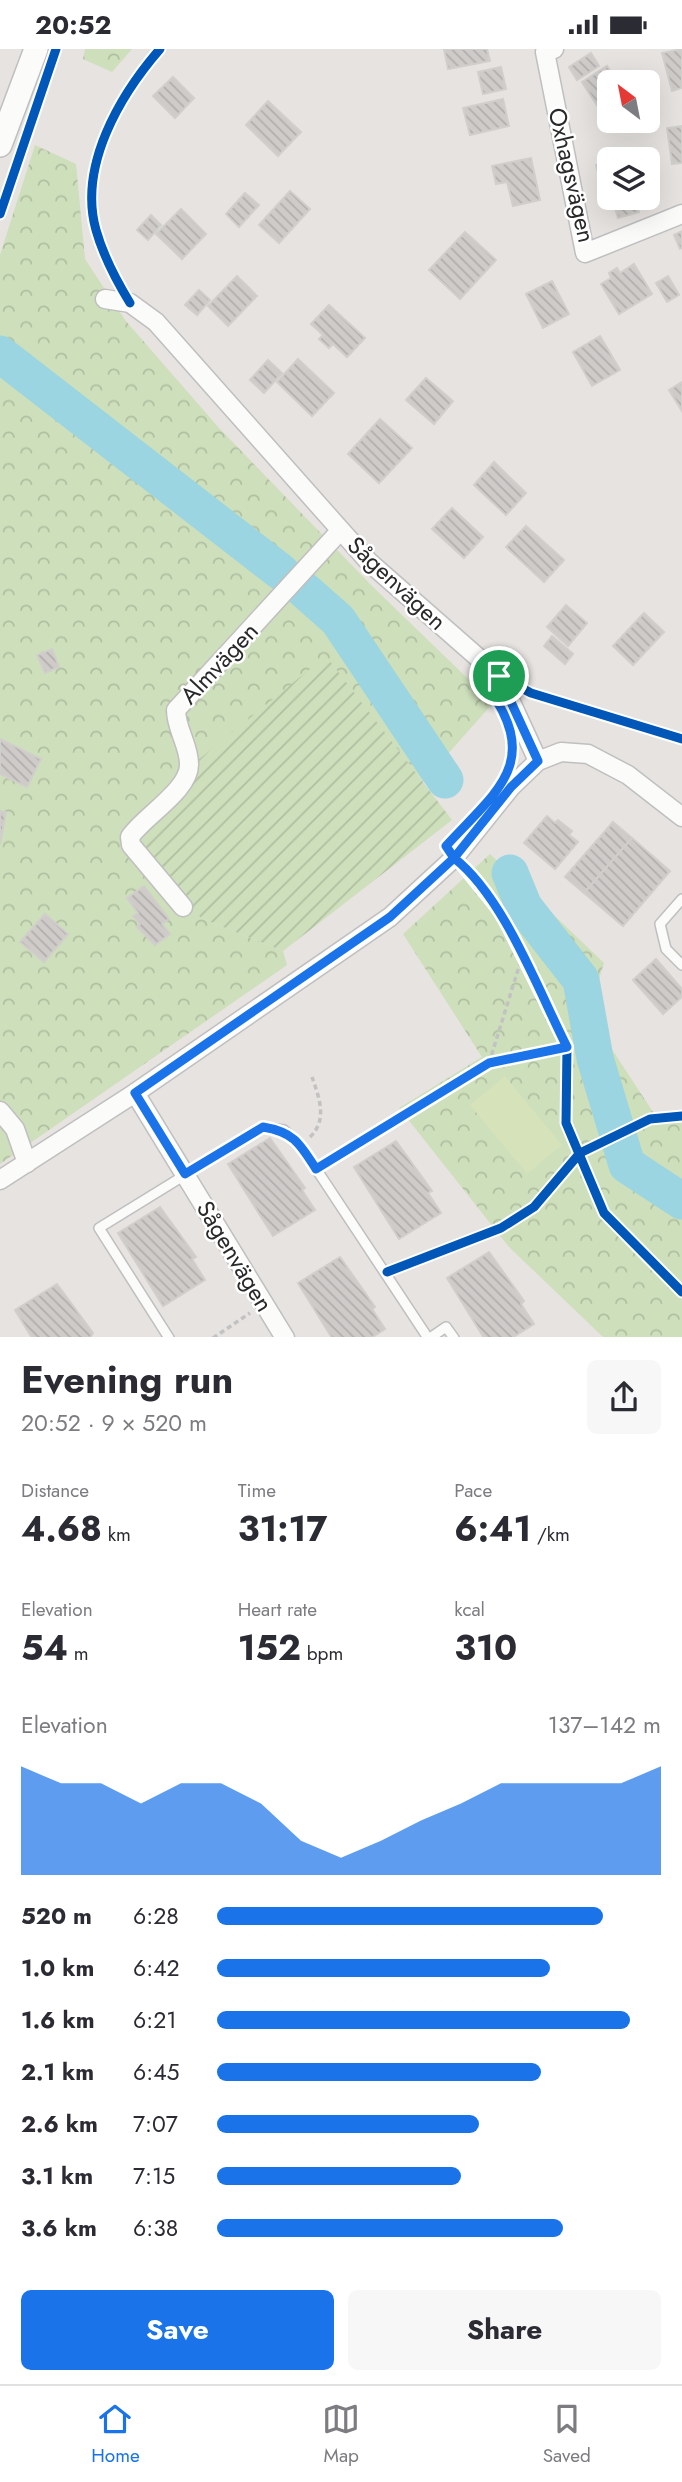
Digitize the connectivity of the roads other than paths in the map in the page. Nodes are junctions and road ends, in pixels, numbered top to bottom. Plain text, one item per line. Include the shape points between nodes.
1 (36, 49) edge
2 (554, 49) edge
3 (0, 145) edge
4 (682, 214) edge
5 (105, 299) dead end
6 (340, 531) junction
7 (538, 761) junction
8 (682, 817) edge
9 (682, 899) edge
10 (183, 907) dead end
11 (682, 965) edge
12 (135, 1093) junction
13 (0, 1111) edge
14 (27, 1163) junction
15 (185, 1174) junction
16 (0, 1180) edge
17 (168, 1337) edge
18 (284, 1337) edge
19 (428, 1337) edge
20 (431, 1337) edge
21 (453, 1337) edge

1 - 3 main road
2 - 4 street, Oxhagsvägen via 545,52 585,253
5 - 6 street, Sågenvägen via 130,303 156,322
6 - 7 street, Sågenvägen via 499,676
6 - 10 street, Almvägen via 176,710 189,770 181,785 130,837 131,845
7 - 8 street via 561,752 588,754 628,775
7 - 12 street via 454,858 390,917
9 - 11 lane via 660,924 666,949
12 - 14 street
12 - 15 street, Sågenvägen
13 - 14 street via 15,1129
14 - 16 street
15 - 17 lane via 99,1228
15 - 18 street, Sågenvägen
15 - 19 lane via 263,1127 285,1130 301,1146
20 - 21 lane via 446,1327

